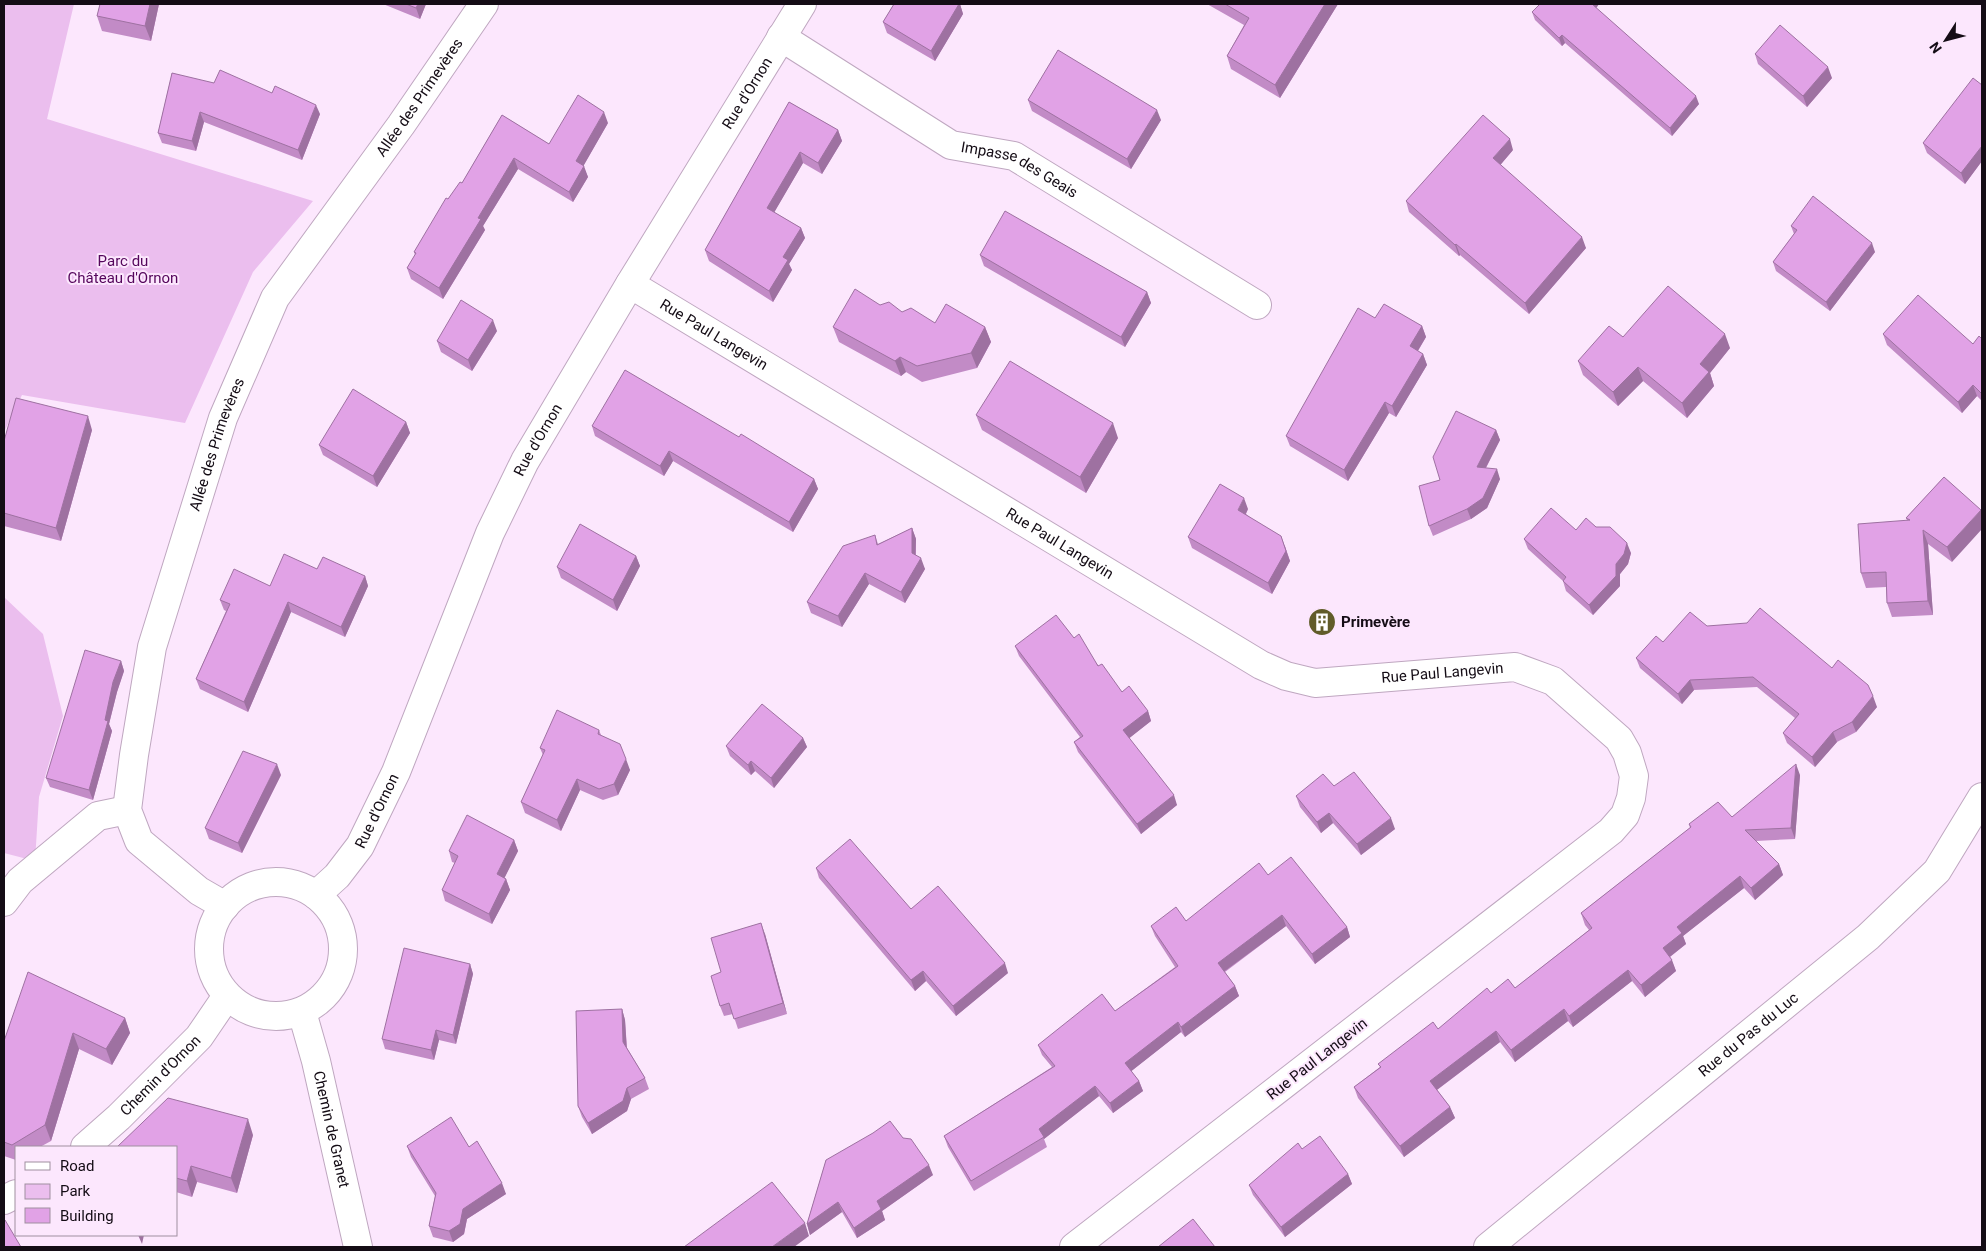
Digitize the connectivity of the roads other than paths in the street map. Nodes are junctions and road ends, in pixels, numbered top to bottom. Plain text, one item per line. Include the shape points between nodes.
1 (484, 4) edge
2 (802, 4) edge
3 (781, 37) junction
4 (630, 284) junction
5 (1257, 305) dead end
6 (1982, 797) edge
7 (128, 810) junction
8 (316, 895) junction
9 (4, 902) edge
10 (225, 906) junction
11 (228, 996) junction
12 (302, 1012) junction
13 (85, 1146) edge
14 (358, 1247) edge
15 (1074, 1247) edge
16 (1488, 1247) edge

1 - 7 street, Allée des Primevères via 275,298 223,418 152,647
2 - 3 street, Rue d'Ornon
3 - 4 street, Rue d'Ornon
3 - 5 street, Impasse des Geais via 951,145 1014,156
4 - 8 street, Rue d'Ornon via 525,461 490,533 396,772 360,846 337,876
4 - 15 street, Rue Paul Langevin via 1261,665 1286,676 1315,682 1515,667 1553,681 1618,739 1627,753 1634,776 1630,798 1625,815 1611,831
6 - 16 street, Rue du Pas du Luc via 1937,871 1868,937
7 - 9 street via 98,816 20,881
7 - 10 street, Allée des Primevères via 139,841 199,891
8 - 10 street via 285,882 268,882 237,894
8 - 12 street via 331,909 340,927 344,948 342,968 333,986 319,1002
10 - 11 street via 214,922 209,941 210,961 216,979
11 - 12 street via 243,1008 262,1016 282,1017
11 - 13 street, Chemin d'Ornon via 199,1037 126,1111
12 - 14 street, Chemin de Granet

